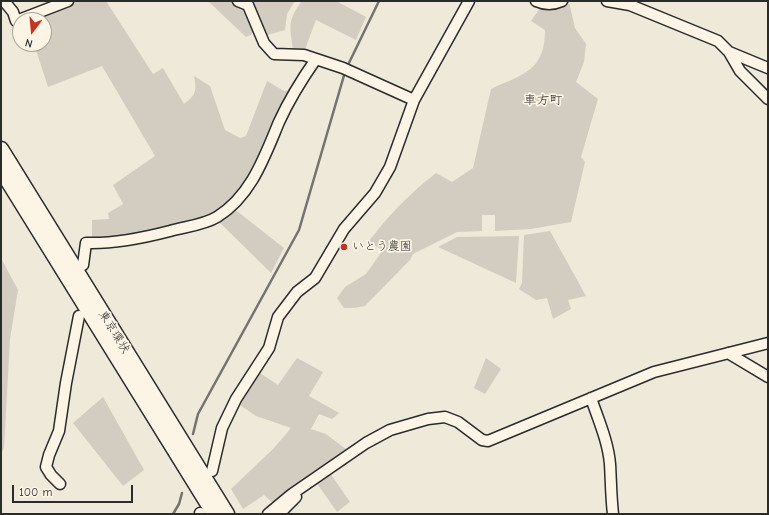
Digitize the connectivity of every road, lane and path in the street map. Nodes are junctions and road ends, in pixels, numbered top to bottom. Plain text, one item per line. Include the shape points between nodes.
1 (4, 1) edge
2 (68, 1) edge
3 (238, 1) edge
4 (469, 1) edge
5 (536, 1) edge
6 (562, 1) edge
7 (607, 1) edge
8 (729, 52) junction
9 (316, 59) junction
10 (768, 68) edge
11 (414, 100) junction
12 (768, 100) edge
13 (1, 149) edge
14 (1, 170) edge
15 (83, 265) dead end
16 (80, 316) dead end
17 (768, 343) edge
18 (728, 353) junction
19 (768, 377) edge
20 (591, 398) junction
21 (212, 471) dead end
22 (308, 483) junction
23 (60, 484) dead end
24 (205, 514) edge
25 (227, 514) edge
26 (268, 514) edge
27 (279, 514) edge
28 (613, 514) edge

1 - 2 street via 13,12 16,21
3 - 9 street via 248,4 264,43 274,54 304,55
4 - 11 street
5 - 6 street via 543,4
7 - 8 street via 630,6 706,35 718,41
8 - 10 street
8 - 12 street via 740,71
9 - 11 street via 347,69
9 - 15 street via 288,105 259,170 231,207 215,218 151,236 100,244 86,243
11 - 21 street via 390,167 376,193 344,229 315,278 298,292 278,317 269,348 236,399 222,428
13 - 25 highway, 東京環状
14 - 24 highway, 東京環状
16 - 23 street via 59,432 46,466
17 - 18 street
18 - 19 street
18 - 20 street via 654,372
20 - 22 street via 488,441 482,440 458,422 445,417 390,430 366,443
20 - 28 street via 606,441
22 - 26 street
22 - 27 street

